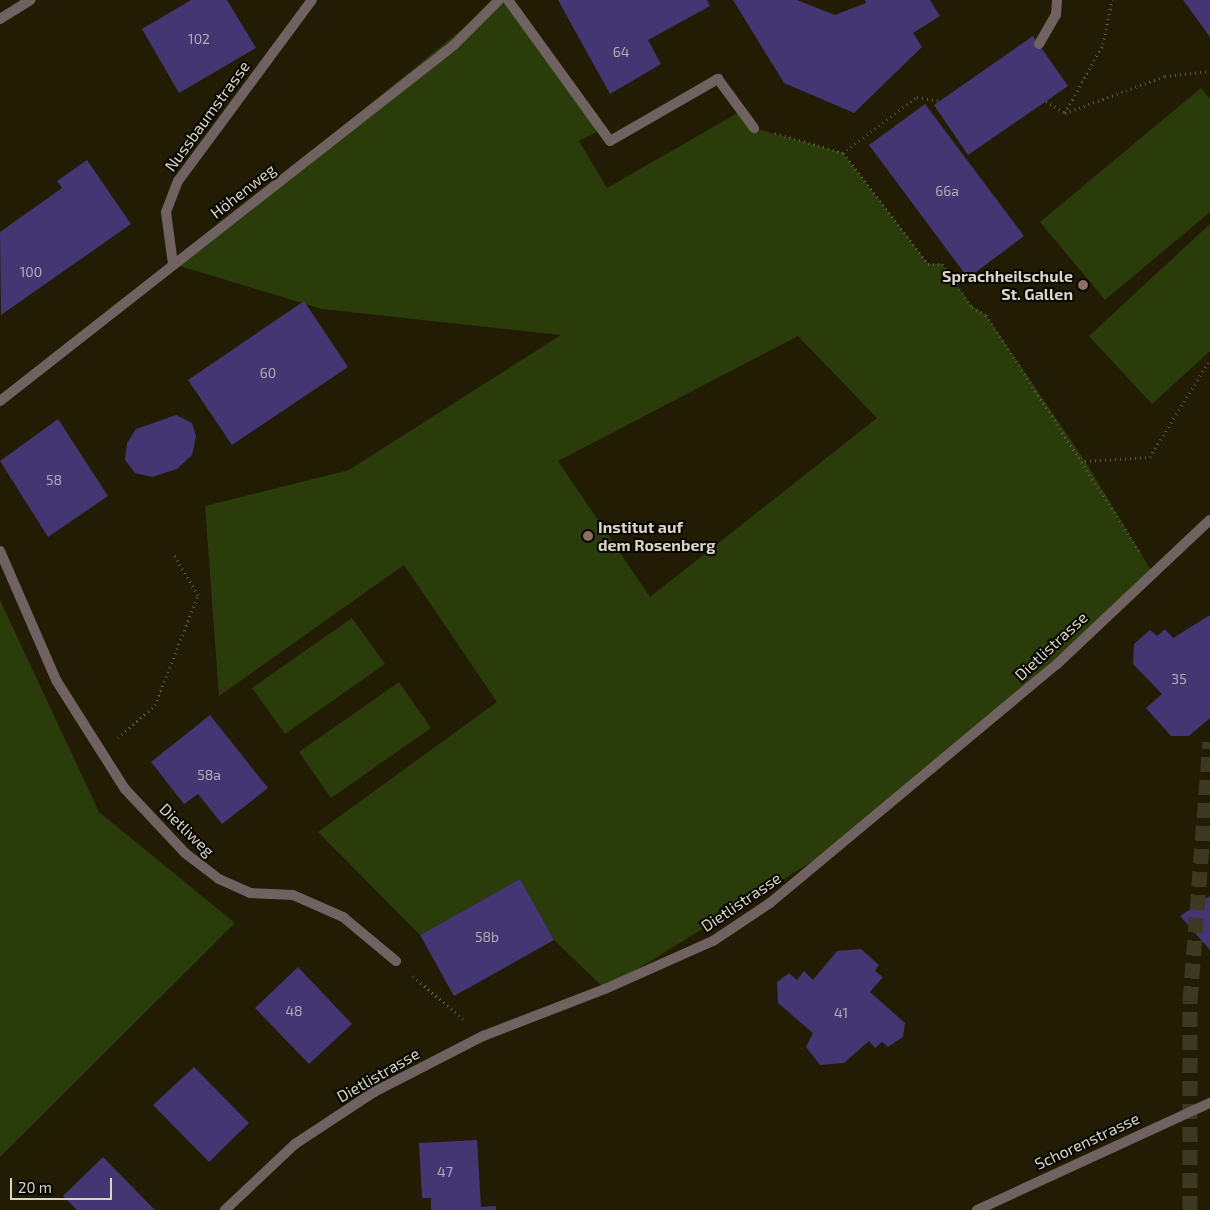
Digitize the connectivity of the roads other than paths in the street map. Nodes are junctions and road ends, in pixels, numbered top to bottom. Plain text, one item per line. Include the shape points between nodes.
1 (31, 0) edge
2 (312, 0) edge
3 (499, 0) edge
4 (508, 0) edge
5 (1057, 0) edge
6 (0, 19) edge
7 (1039, 44) dead end
8 (754, 128) road end
9 (173, 264) junction
10 (0, 401) edge
11 (1210, 520) edge
12 (0, 551) edge
13 (396, 961) road end
14 (1210, 1103) edge
15 (225, 1210) edge
16 (977, 1210) edge

1 - 6 street
2 - 9 street, Nussbaumstrasse via 178,181 166,212
3 - 9 street, Höhenweg via 447,51
4 - 8 street via 610,141 718,78
5 - 7 street via 1056,14
9 - 10 street, Höhenweg
11 - 15 street, Dietlistrasse via 1057,664 770,903 704,945 605,989 483,1036 374,1092 294,1144
12 - 13 street, Dietliweg via 56,680 125,789 185,853 219,878 250,893 293,894 334,914
14 - 16 street, Schorenstrasse

